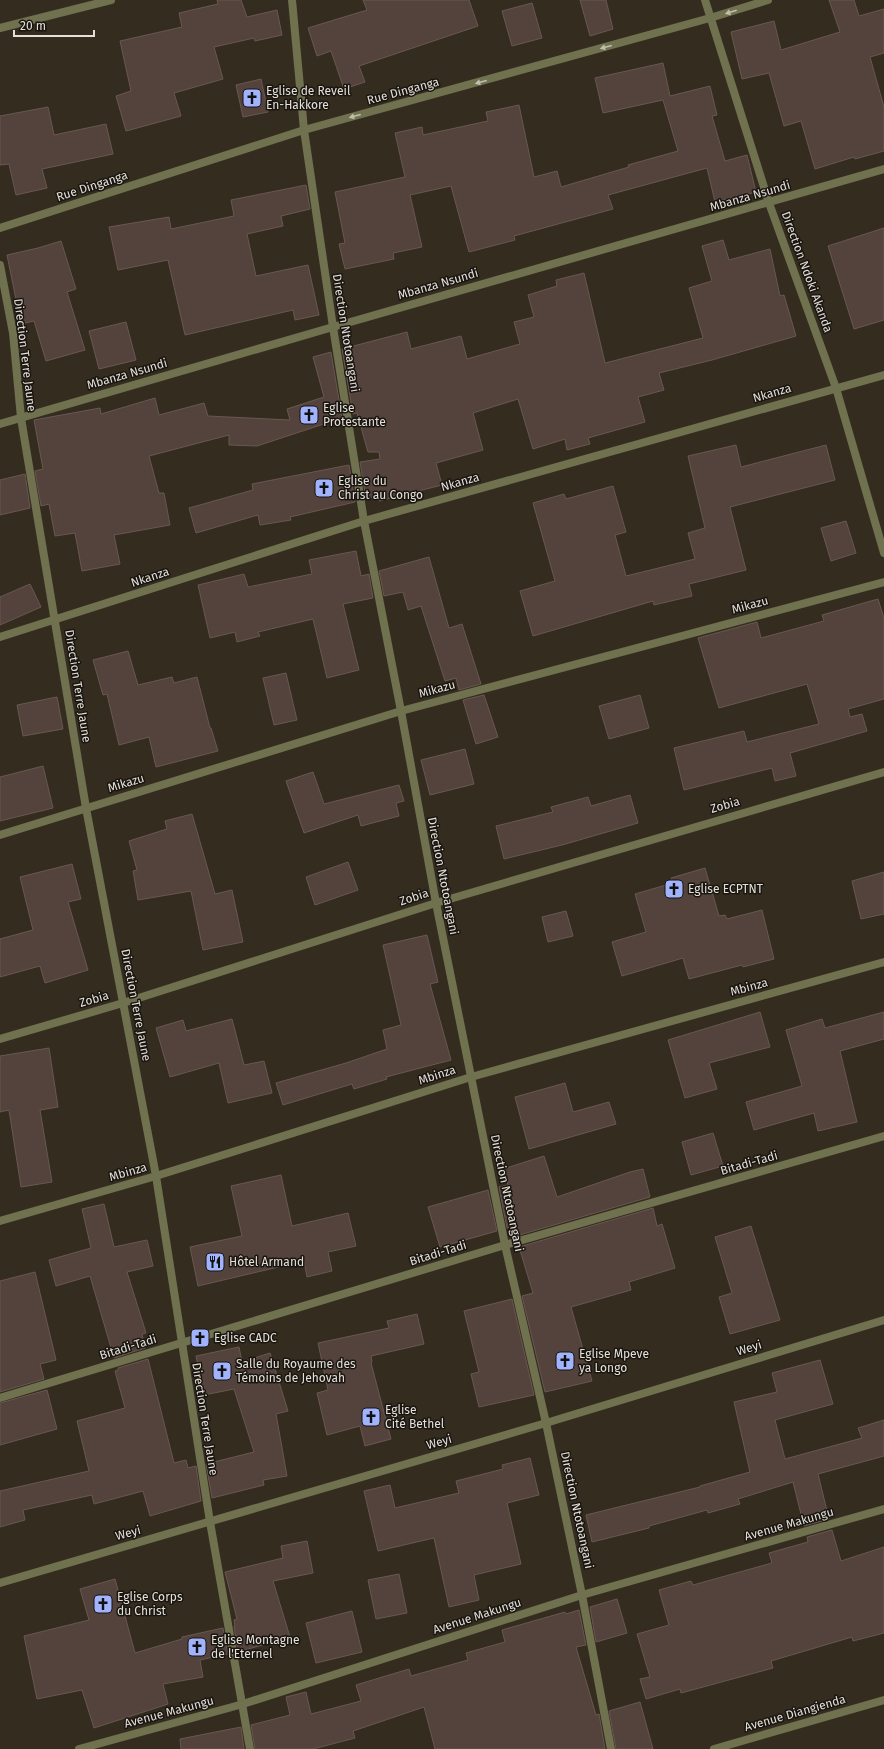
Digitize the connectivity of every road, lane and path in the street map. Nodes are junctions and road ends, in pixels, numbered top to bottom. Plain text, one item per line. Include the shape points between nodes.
1 (111, 0) edge
2 (292, 0) edge
3 (705, 0) edge
4 (768, 0) edge
5 (710, 18) junction
6 (0, 28) edge
7 (304, 130) junction
8 (884, 169) edge
9 (769, 203) junction
10 (0, 228) edge
11 (0, 265) edge
12 (333, 326) junction
13 (884, 375) edge
14 (836, 388) junction
15 (21, 418) junction
16 (0, 424) edge
17 (364, 521) junction
18 (884, 553) edge
19 (884, 582) edge
20 (55, 620) junction
21 (0, 636) edge
22 (401, 711) junction
23 (884, 772) edge
24 (86, 808) junction
25 (0, 835) edge
26 (436, 902) junction
27 (884, 962) edge
28 (123, 1003) junction
29 (0, 1039) edge
30 (471, 1077) junction
31 (884, 1136) edge
32 (156, 1176) junction
33 (0, 1221) edge
34 (505, 1245) junction
35 (884, 1320) edge
36 (181, 1344) junction
37 (0, 1398) edge
38 (546, 1423) junction
39 (884, 1509) edge
40 (210, 1522) junction
41 (0, 1583) edge
42 (582, 1595) junction
43 (884, 1700) edge
44 (243, 1704) junction
45 (79, 1749) edge
46 (250, 1749) edge
47 (611, 1749) edge
48 (714, 1749) edge

1 - 6 street
2 - 7 street, Direction Ntotoangani
3 - 5 street, Direction Ndoki Akanda
4 -> 5 street, Rue Dinganga
5 -> 7 street, Rue Dinganga
5 - 9 street, Direction Ndoki Akanda
7 - 10 street, Rue Dinganga
7 - 12 street, Direction Ntotoangani
8 - 9 street, Mbanza Nsundi
9 - 12 street, Mbanza Nsundi
9 - 14 street, Direction Ndoki Akanda
11 - 15 street, Direction Terre Jaune via 13,333
12 - 15 street, Mbanza Nsundi
12 - 17 street, Direction Ntotoangani
13 - 14 street, Nkanza
14 - 17 street, Nkanza
14 - 18 street, Direction Ndoki Akanda
15 - 16 street, Mbanza Nsundi
15 - 20 street, Direction Terre Jaune
17 - 20 street, Nkanza
17 - 22 street, Direction Ntotoangani
19 - 22 street, Mikazu
20 - 21 street, Nkanza
20 - 24 street, Direction Terre Jaune
22 - 24 street, Mikazu
22 - 26 street, Direction Ntotoangani
23 - 26 street, Zobia
24 - 25 street, Mikazu
24 - 28 street, Direction Terre Jaune
26 - 28 street, Zobia
26 - 30 street, Direction Ntotoangani
27 - 30 street, Mbinza
28 - 29 street, Zobia
28 - 32 street, Direction Terre Jaune
30 - 32 street, Mbinza
30 - 34 street, Direction Ntotoangani
31 - 34 street, Bitadi-Tadi
32 - 33 street, Mbinza
32 - 36 street, Direction Terre Jaune
34 - 36 street, Bitadi-Tadi
34 - 38 street, Direction Ntotoangani
35 - 38 street, Weyi
36 - 37 street, Bitadi-Tadi
36 - 40 street, Direction Terre Jaune
38 - 40 street, Weyi
38 - 42 street, Direction Ntotoangani
39 - 42 street, Avenue Makungu
40 - 41 street, Weyi
40 - 44 street, Direction Terre Jaune
42 - 44 street, Avenue Makungu
42 - 47 street, Direction Ntotoangani
43 - 48 street, Avenue Diangienda
44 - 45 street, Avenue Makungu
44 - 46 street, Direction Terre Jaune

